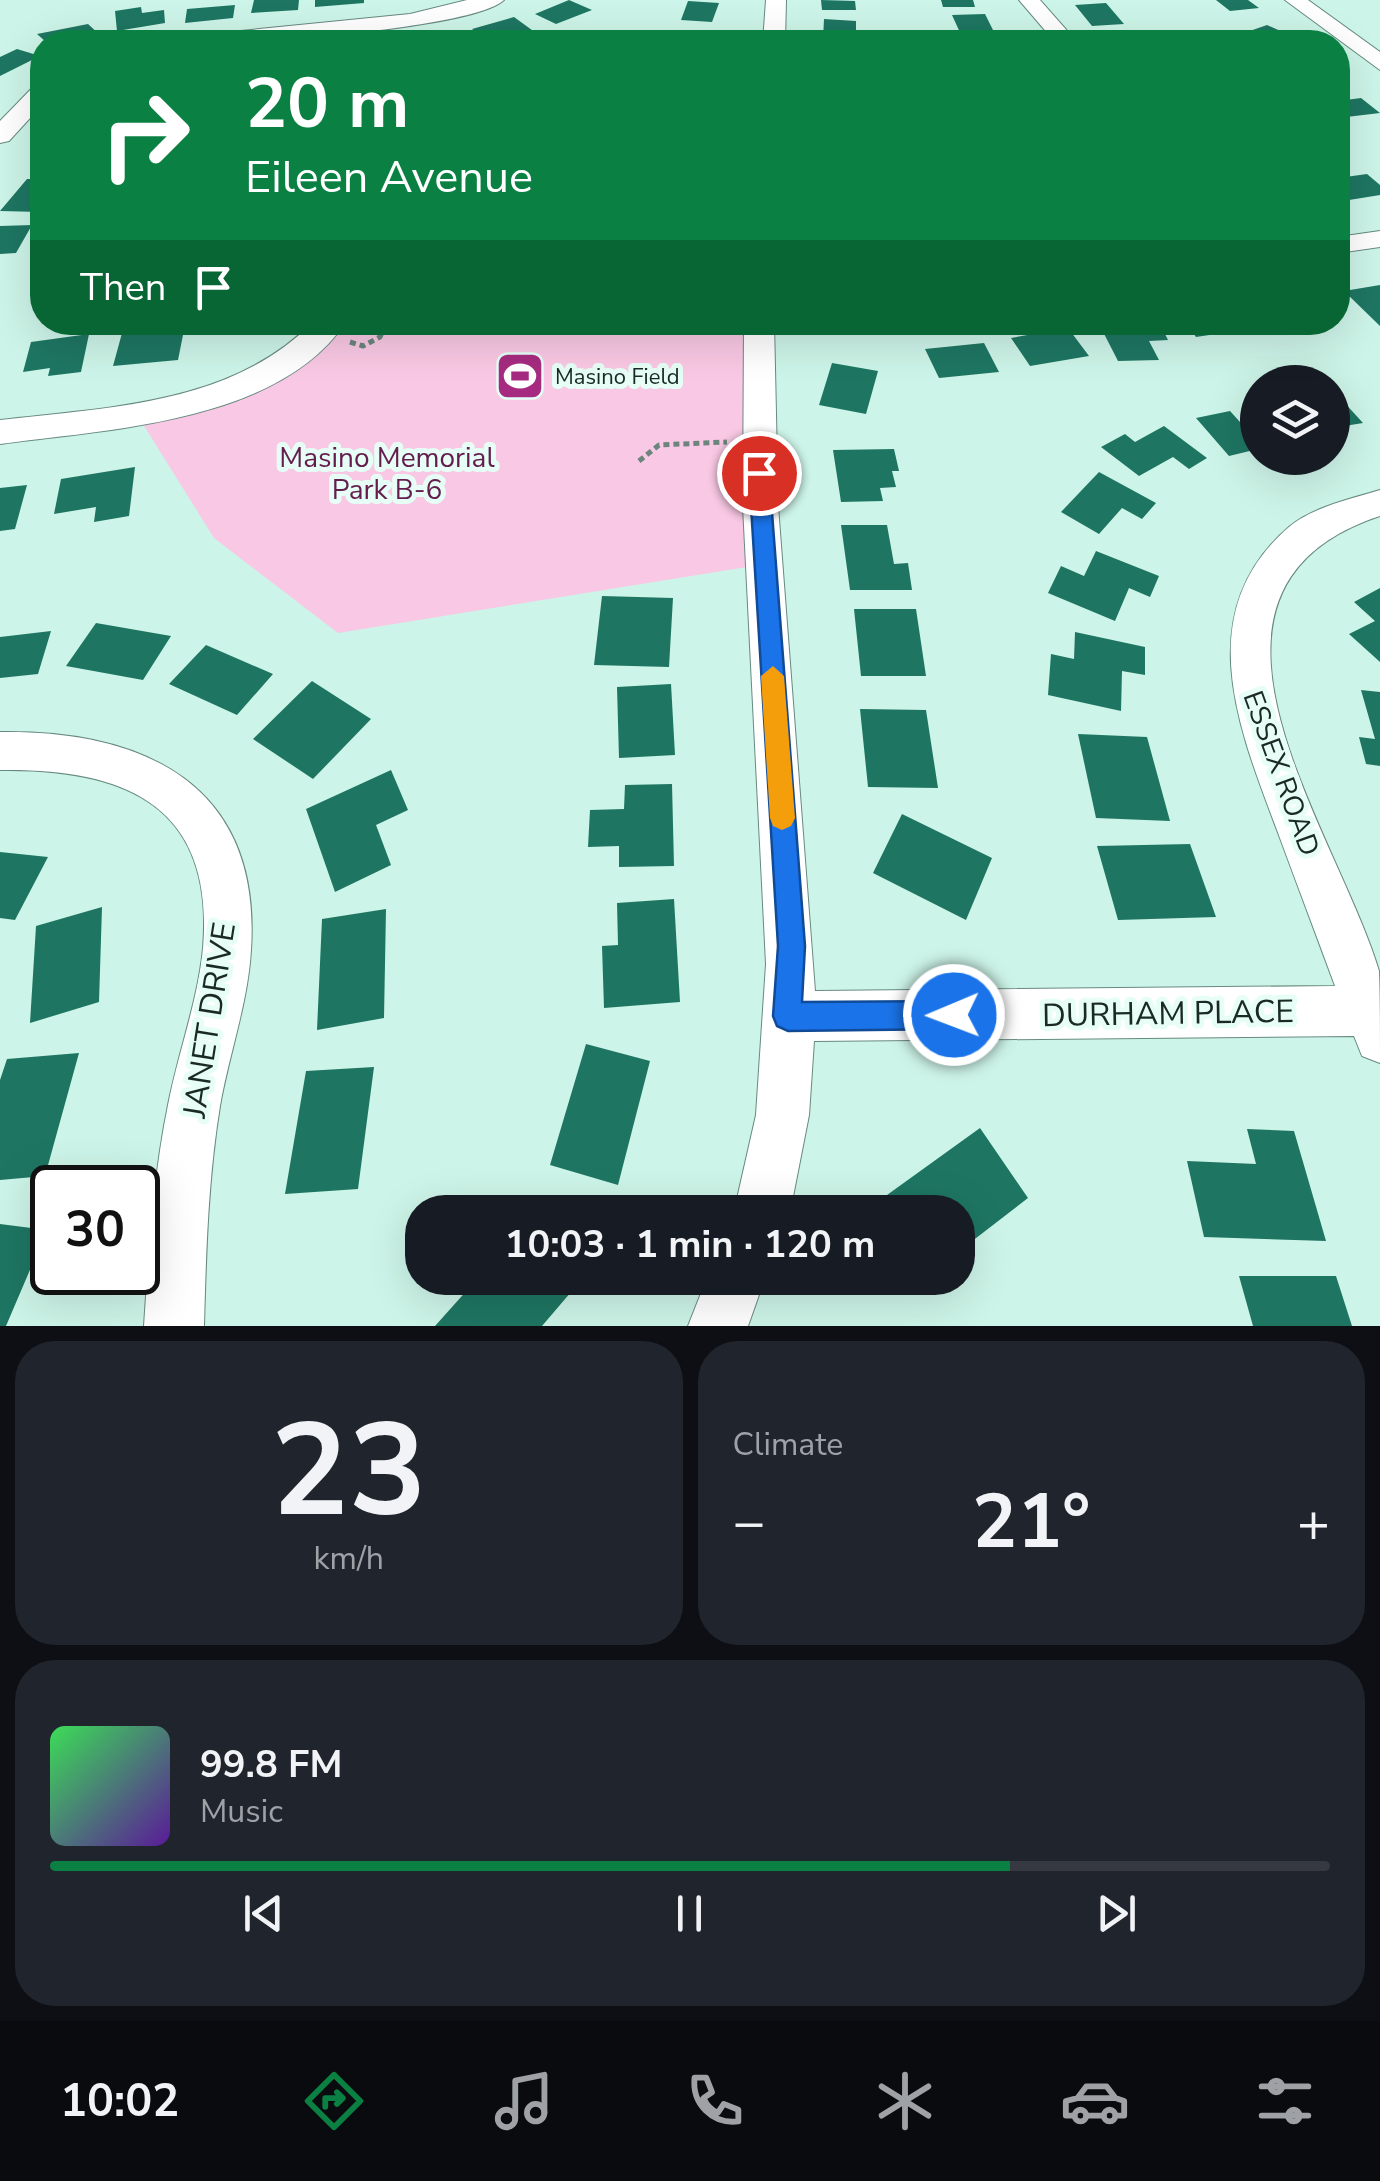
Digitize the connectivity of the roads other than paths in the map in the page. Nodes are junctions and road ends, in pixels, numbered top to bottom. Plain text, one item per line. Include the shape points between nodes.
1 (494, 0) edge
2 (776, 0) edge
3 (1029, 0) edge
4 (1295, 0) edge
5 (315, 30) edge
6 (775, 30) edge
7 (1055, 30) edge
8 (1334, 30) edge
9 (1350, 42) edge
10 (1380, 65) edge
11 (1352, 70) dead end
12 (30, 104) edge
13 (0, 136) edge
14 (1380, 239) edge
15 (1350, 243) edge
16 (316, 335) edge
17 (759, 335) edge
18 (0, 432) edge
19 (1380, 503) edge
20 (0, 751) edge
21 (788, 1016) junction
22 (1374, 1025) edge
23 (765, 1195) edge
24 (730, 1295) edge
25 (174, 1326) edge
26 (718, 1326) edge

1 - 5 street via 410,20
2 - 6 street
3 - 7 street
4 - 8 street
9 - 10 street
10 - 11 street
12 - 13 street
14 - 15 street
16 - 18 street via 268,375 221,393 164,410
17 - 21 street via 757,442 791,946
19 - 22 street, ESSEX ROAD via 1302,538 1260,588 1246,659 1264,736
20 - 25 street, JANET DRIVE via 60,749 117,759 167,786 206,833 226,888 227,948 193,1111
21 - 22 street, DURHAM PLACE
21 - 23 street via 782,1111
24 - 26 street

